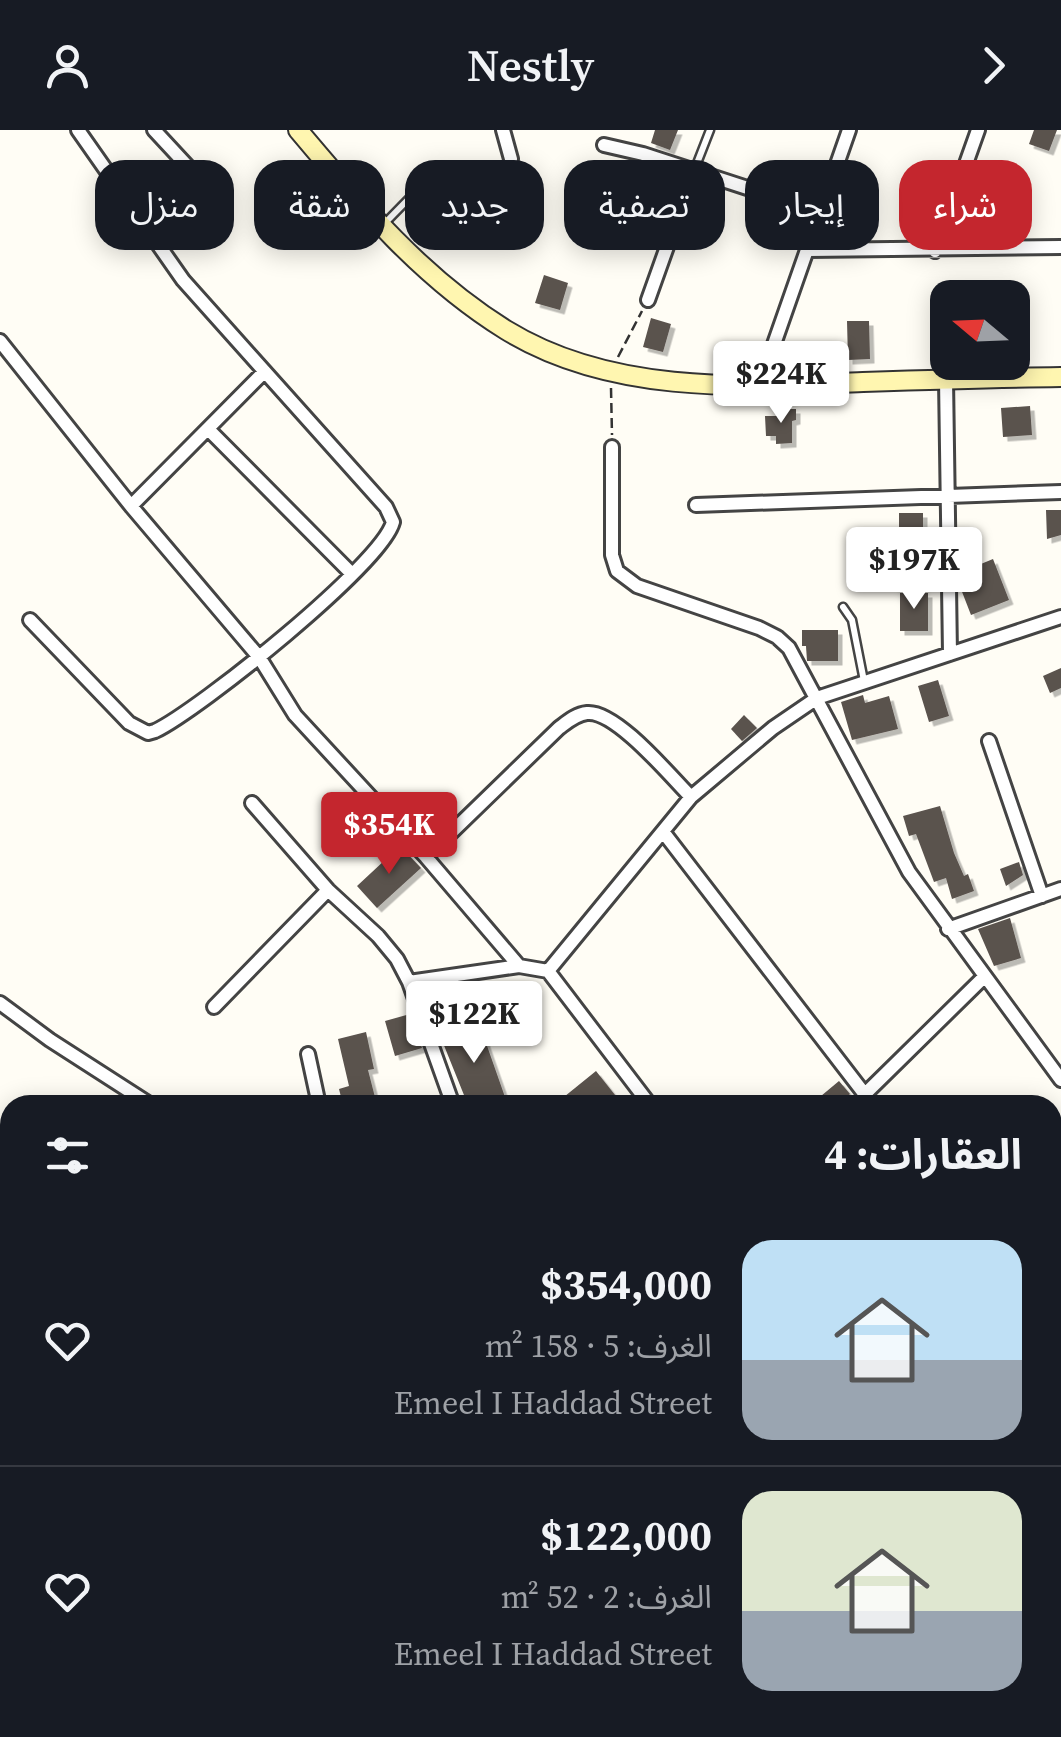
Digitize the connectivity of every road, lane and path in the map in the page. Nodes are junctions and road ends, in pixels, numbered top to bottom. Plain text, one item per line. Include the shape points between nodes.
1 (78, 130) edge
2 (154, 130) edge
3 (502, 130) edge
4 (710, 130) edge
5 (849, 130) edge
6 (978, 130) edge
7 (304, 132) edge
8 (604, 145) dead end
9 (511, 159) dead end
10 (181, 160) edge
11 (326, 160) edge
12 (656, 160) edge
13 (698, 160) edge
14 (839, 160) edge
15 (405, 203) edge
16 (385, 224) edge
17 (385, 232) edge
18 (1061, 247) edge
19 (666, 250) edge
20 (808, 250) joint
21 (935, 251) junction
22 (648, 300) joint
23 (0, 340) edge
24 (611, 371) junction
25 (263, 374) junction
26 (1061, 378) edge
27 (1030, 379) edge
28 (946, 380) joint
29 (759, 386) junction
30 (208, 429) junction
31 (612, 447) joint
32 (1061, 492) edge
33 (948, 497) junction
34 (696, 505) dead end
35 (130, 506) junction
36 (351, 574) junction
37 (843, 607) dead end
38 (1061, 617) edge
39 (30, 620) dead end
40 (950, 654) junction
41 (259, 657) junction
42 (864, 682) junction
43 (817, 698) junction
44 (989, 741) dead end
45 (691, 798) junction
46 (252, 803) dead end
47 (664, 833) junction
48 (426, 857) junction
49 (1061, 889) edge
50 (328, 890) junction
51 (1042, 896) junction
52 (948, 929) junction
53 (519, 966) junction
54 (548, 970) junction
55 (985, 976) junction
56 (409, 982) junction
57 (0, 1003) edge
58 (214, 1007) dead end
59 (308, 1054) dead end
60 (1061, 1080) edge
61 (135, 1095) edge
62 (316, 1095) edge
63 (449, 1095) edge
64 (640, 1095) edge
65 (864, 1095) edge
66 (873, 1095) edge

1 - 25 street via 183,280
2 - 10 street
3 - 9 street
4 - 13 lane
5 - 14 street
6 - 21 street
7 - 11 street
8 - 12 street
15 - 16 lane
17 - 24 street via 445,287 506,330
18 - 21 street
19 - 22 street
20 - 21 street
20 - 29 street
22 - 24 path
23 - 35 street
24 - 29 street via 664,382
24 - 31 path
25 - 30 street
25 - 36 street via 393,522
26 - 27 street
28 - 29 street
28 - 33 street
30 - 35 street
30 - 36 street
31 - 43 street via 617,571 637,586 778,637
32 - 33 street
33 - 34 street
33 - 40 street
35 - 41 street
36 - 41 street
37 - 42 lane via 852,620
38 - 40 street
39 - 41 street via 129,723 148,733
40 - 42 street
41 - 48 street via 303,726
42 - 43 street
43 - 45 street
43 - 52 street via 899,853
44 - 51 street
45 - 47 street
45 - 48 street via 610,719 587,713 559,728
46 - 50 street
47 - 54 street
47 - 65 street
48 - 53 street
49 - 51 street
50 - 56 street via 390,950
50 - 58 street
51 - 52 street
52 - 55 street
53 - 54 street
53 - 56 street
54 - 64 street
55 - 60 street
55 - 66 street
56 - 63 street
57 - 61 street
59 - 62 street

